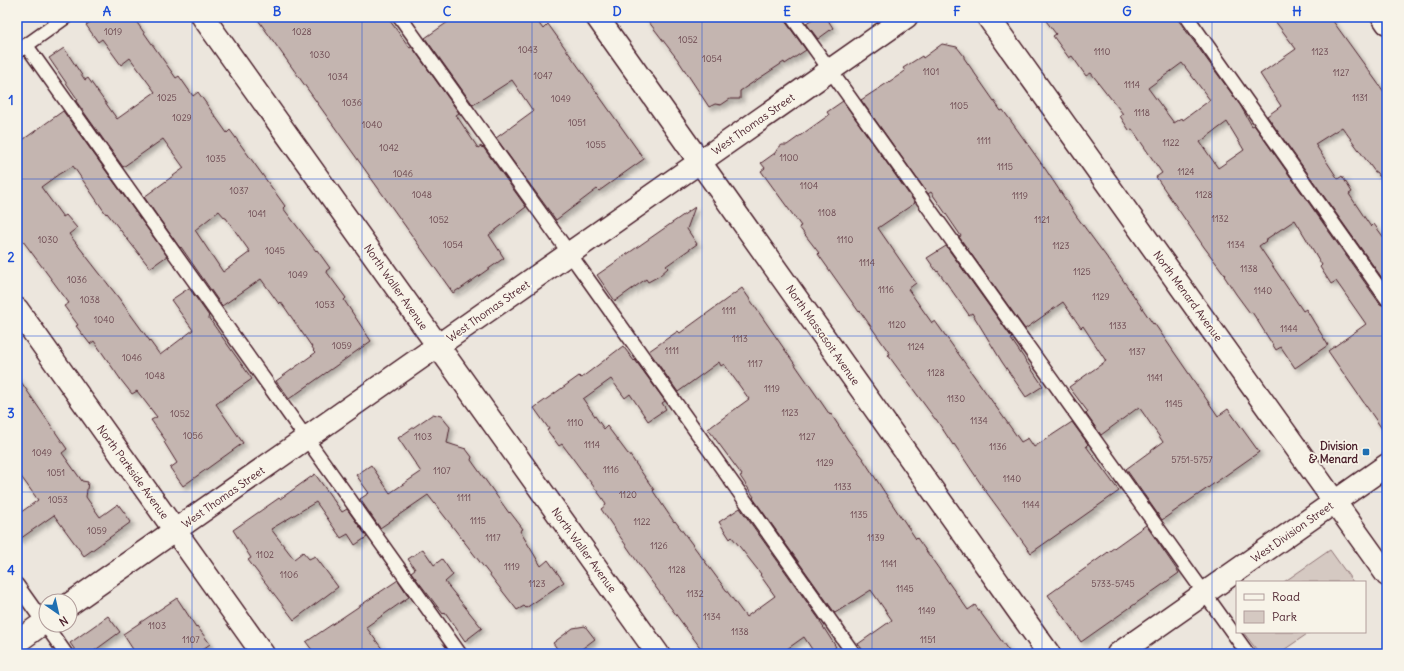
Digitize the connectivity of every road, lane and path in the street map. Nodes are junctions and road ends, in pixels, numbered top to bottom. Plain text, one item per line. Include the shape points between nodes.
1 (66, 17) edge
2 (204, 17) edge
3 (400, 17) edge
4 (597, 17) edge
5 (792, 17) edge
6 (906, 17) edge
7 (988, 17) edge
8 (1187, 17) edge
9 (1383, 17) edge
10 (1387, 23) edge
11 (21, 49) edge
12 (830, 70) junction
13 (700, 161) junction
14 (570, 253) junction
15 (1387, 299) edge
16 (17, 309) edge
17 (438, 346) junction
18 (306, 439) junction
19 (1387, 464) edge
20 (1334, 502) junction
21 (175, 531) junction
22 (1387, 575) edge
23 (17, 585) edge
24 (1205, 593) junction
25 (78, 598) edge
26 (38, 613) edge
27 (38, 627) edge
28 (52, 633) edge
29 (17, 642) edge
30 (66, 654) edge
31 (263, 654) edge
32 (460, 654) edge
33 (658, 654) edge
34 (854, 654) edge
35 (1049, 654) edge
36 (1118, 654) edge
37 (1248, 654) edge

1 - 11 lane
2 - 17 street, North Waller Avenue
3 - 14 lane
4 - 13 street, North Massasoit Avenue
5 - 12 lane
6 - 12 street, West Thomas Street
7 - 20 street, North Menard Avenue
8 - 15 lane
9 - 10 street
11 - 18 lane
12 - 13 street, West Thomas Street
12 - 24 lane
13 - 14 street, West Thomas Street
13 - 35 street, North Massasoit Avenue
14 - 17 street, West Thomas Street
14 - 34 lane
16 - 21 street, North Parkside Avenue
17 - 18 street, West Thomas Street
17 - 33 street, North Waller Avenue
18 - 21 street, West Thomas Street
18 - 32 lane
19 - 20 street, West Division Street
20 - 22 street, North Menard Avenue
20 - 24 street, West Division Street
21 - 25 street, West Thomas Street
21 - 31 street, North Parkside Avenue
23 - 26 lane
24 - 36 street, West Division Street
24 - 37 lane
27 - 29 street
28 - 30 lane

